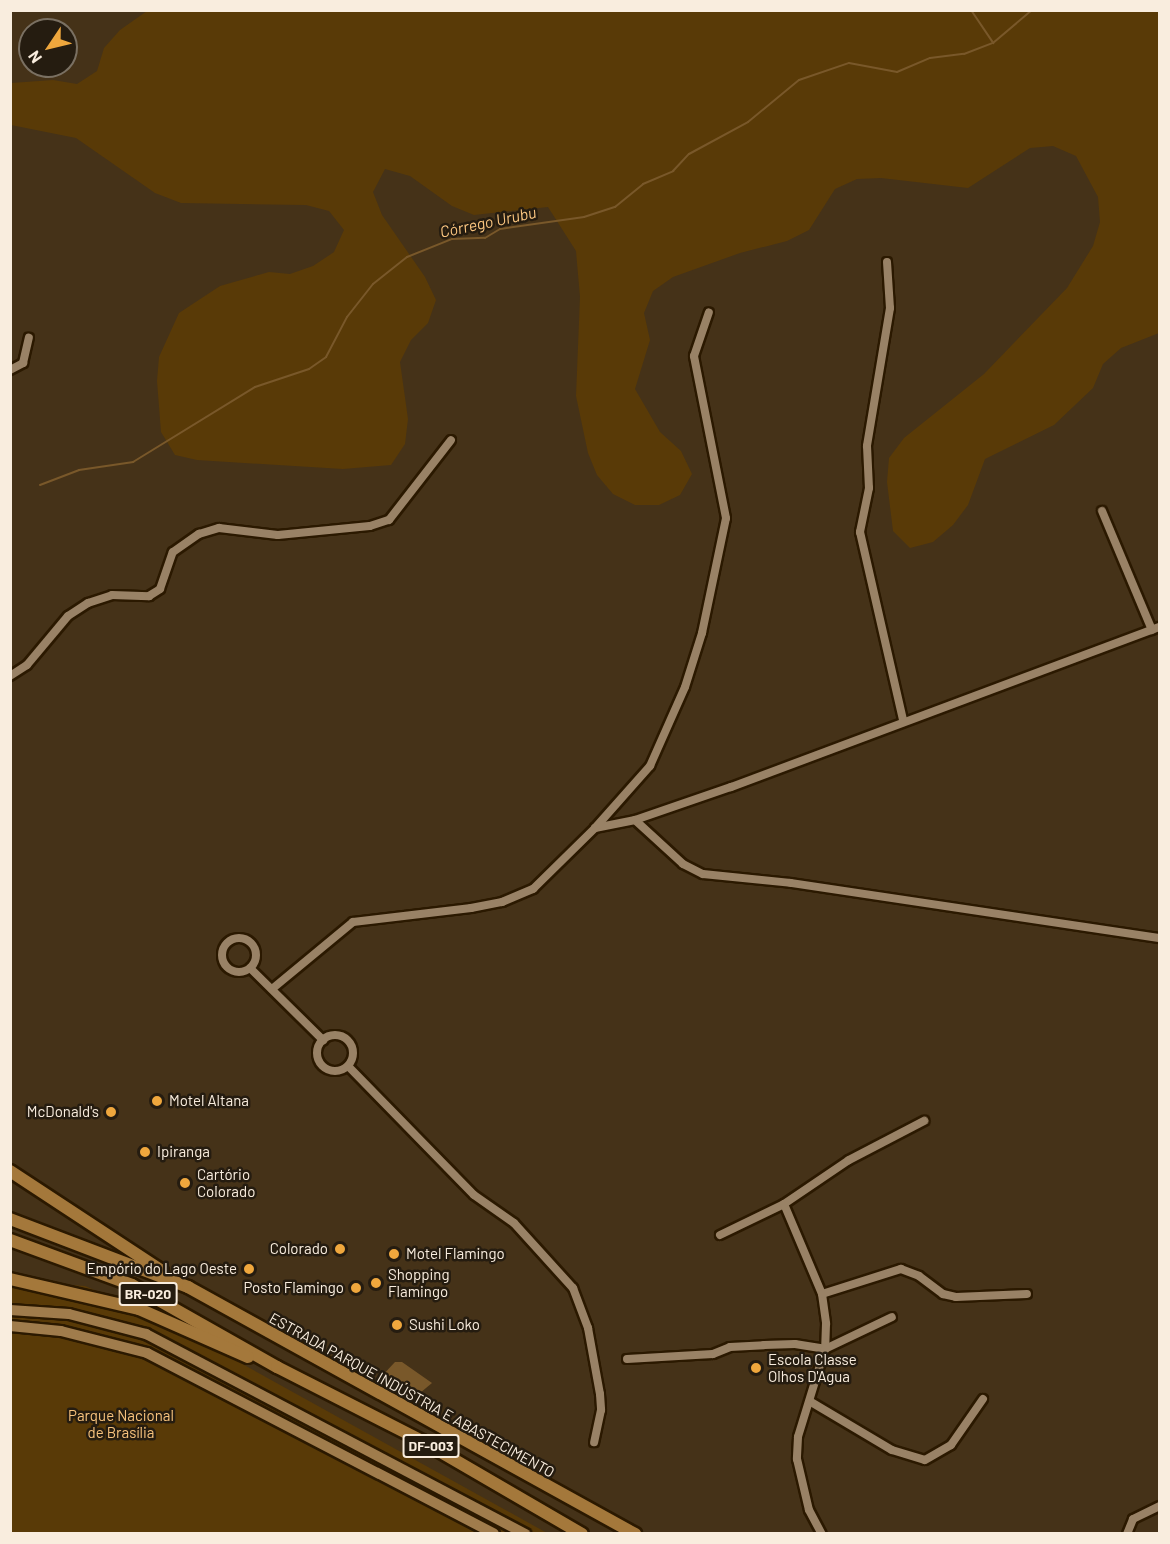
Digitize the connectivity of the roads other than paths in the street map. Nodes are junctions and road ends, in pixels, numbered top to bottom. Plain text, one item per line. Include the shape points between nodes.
1 (887, 262) dead end
2 (710, 312) dead end
3 (29, 338) dead end
4 (10, 370) edge
5 (451, 440) dead end
6 (1102, 511) dead end
7 (1156, 628) edge
8 (10, 676) edge
9 (903, 720) junction
10 (635, 820) junction
11 (595, 828) junction
12 (1160, 938) edge
13 (250, 968) junction
14 (272, 989) junction
15 (323, 1040) junction
16 (348, 1066) junction
17 (924, 1121) dead end
18 (10, 1171) edge
19 (784, 1204) junction
20 (10, 1219) edge
21 (720, 1235) dead end
22 (10, 1240) edge
23 (10, 1279) edge
24 (176, 1281) junction
25 (822, 1294) junction
26 (1027, 1294) dead end
27 (10, 1311) edge
28 (892, 1317) dead end
29 (10, 1326) edge
30 (825, 1349) junction
31 (627, 1359) dead end
32 (277, 1367) junction
33 (983, 1399) dead end
34 (811, 1402) junction
35 (594, 1442) dead end
36 (1160, 1506) edge
37 (1127, 1532) edge
38 (494, 1533) edge
39 (526, 1533) edge
40 (582, 1533) edge
41 (635, 1533) edge
42 (822, 1533) edge

1 - 9 street via 891,286 888,326 867,446 869,488 860,532
2 - 11 street via 694,356 726,500 724,536 692,665 657,752 645,775
3 - 4 street via 23,363
5 - 8 street via 389,520 370,526 278,535 219,528 199,534 173,552 160,590 149,596 112,595 88,603 63,621 27,665
6 - 7 street
7 - 9 street
9 - 10 street
10 - 11 street
10 - 12 street via 683,864 703,874 791,882
11 - 14 street via 549,876 519,896 471,908 353,922
13 - 13 street via 255,948 244,938 230,939 222,950 226,966 238,972
13 - 14 street
14 - 15 street
15 - 16 street via 336,1035 348,1040 353,1053
15 - 16 street via 317,1053 323,1066 336,1071
16 - 35 street via 474,1195 514,1223 573,1287 588,1328 600,1394
17 - 19 street via 849,1160
18 - 24 highway
19 - 21 street
19 - 25 street
20 - 24 highway, BR-020
22 - 32 highway, BR-020 via 132,1285
23 - 32 highway via 139,1309
24 - 41 highway, ESTRADA PARQUE INDÚSTRIA E ABASTECIMENTO / DF-003
25 - 26 street via 901,1269 919,1276 943,1294 956,1297
25 - 30 street
27 - 39 main road via 69,1314 146,1334
28 - 30 street
29 - 38 main road via 61,1330 147,1353
30 - 31 street via 795,1344 764,1345 730,1347 713,1354
30 - 34 street
32 - 40 highway, DF-003 via 422,1441
33 - 34 street via 951,1445 925,1460 892,1450
34 - 42 street via 798,1437 797,1459 808,1510
36 - 37 street via 1133,1519

